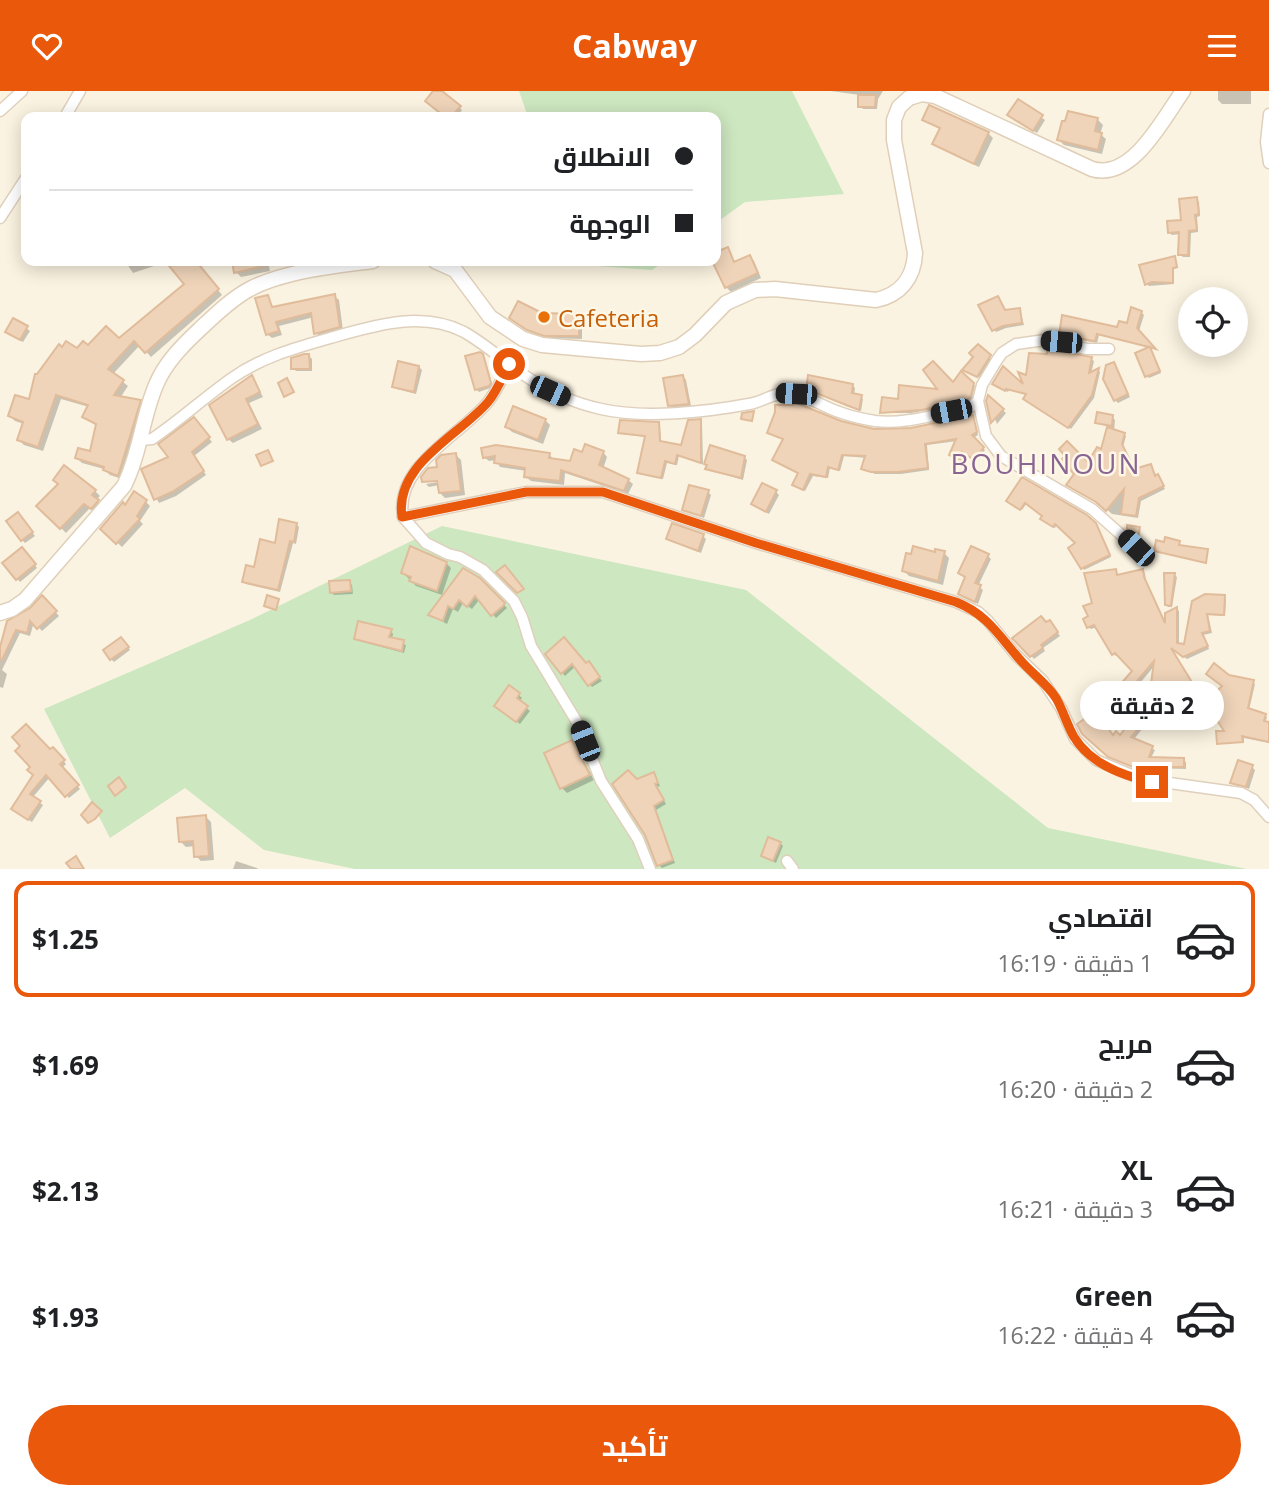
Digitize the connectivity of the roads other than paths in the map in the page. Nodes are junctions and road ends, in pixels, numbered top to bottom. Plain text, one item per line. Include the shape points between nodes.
1 (22, 91) edge
2 (80, 91) edge
3 (1183, 91) edge
4 (0, 111) edge
5 (68, 112) edge
6 (1269, 114) edge
7 (1269, 163) edge
8 (21, 186) edge
9 (0, 218) edge
10 (336, 266) edge
11 (446, 266) edge
12 (1109, 349) dead end
13 (509, 364) junction
14 (978, 401) junction
15 (141, 440) junction
16 (402, 517) junction
17 (1136, 548) dead end
18 (0, 613) edge
19 (1269, 817) edge
20 (650, 869) edge

1 - 4 street
2 - 5 street
3 - 11 main road via 1134,157 1104,171 936,96 909,98 899,107 893,128 915,253 902,288 876,300 775,289 745,293 716,311 687,342 660,353 542,345 523,339 490,317 455,270
6 - 7 street
8 - 9 street
10 - 15 main road via 266,282 237,297 192,337 163,370
12 - 14 street via 1045,340 1016,344 997,360
13 - 14 street via 568,399 625,413 741,405 781,393 796,394 841,413 893,421 969,408
13 - 15 street via 443,324 378,324 298,346 254,365 152,439
13 - 16 street via 488,401 408,481
14 - 17 street via 986,436 1001,456 1091,509
15 - 18 main road via 131,473 111,502 25,600
16 - 19 street via 526,492 603,492 956,602 988,621 1043,681 1062,708 1075,739 1096,760 1141,779 1241,793
16 - 20 street via 426,543 483,570 514,601 531,646 577,722 601,781 638,839

